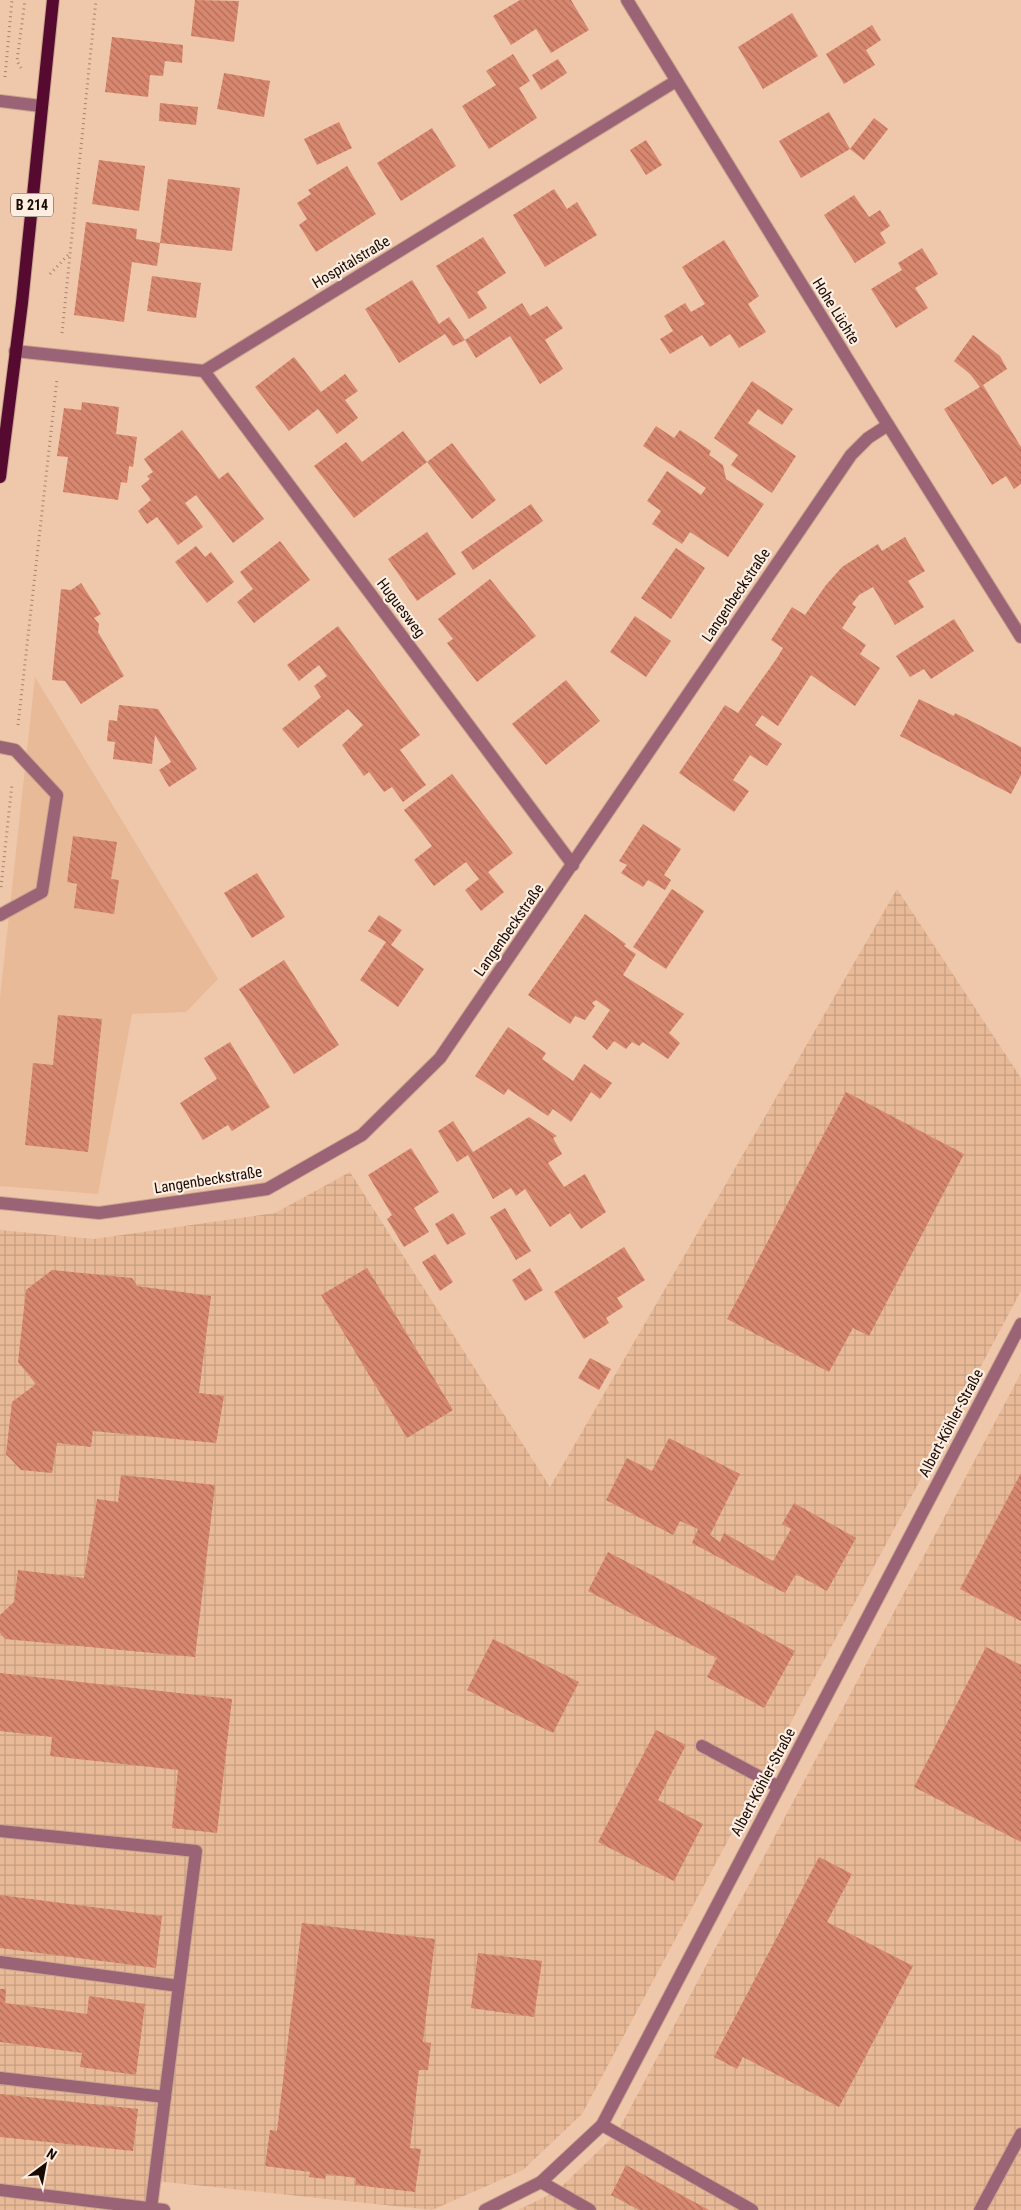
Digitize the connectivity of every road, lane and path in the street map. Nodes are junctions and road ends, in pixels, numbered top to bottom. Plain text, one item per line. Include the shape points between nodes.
1 (12, 0) edge
2 (53, 0) edge
3 (96, 0) edge
4 (627, 0) edge
5 (676, 81) junction
6 (1, 102) edge
7 (41, 106) junction
8 (15, 352) junction
9 (60, 355) junction
10 (204, 371) junction
11 (888, 425) junction
12 (0, 477) edge
13 (1021, 637) edge
14 (0, 747) edge
15 (15, 750) junction
16 (572, 865) junction
17 (0, 894) edge
18 (0, 915) edge
19 (0, 1203) edge
20 (1021, 1324) edge
21 (702, 1746) dead end
22 (779, 1787) junction
23 (0, 1831) edge
24 (0, 1962) edge
25 (179, 1986) junction
26 (0, 2078) edge
27 (165, 2097) junction
28 (602, 2125) junction
29 (1021, 2134) edge
30 (541, 2182) junction
31 (0, 2190) edge
32 (157, 2209) edge
33 (485, 2210) edge
34 (590, 2210) edge
35 (752, 2210) edge
36 (980, 2210) edge

1 - 6 path
2 - 7 main road, B 214
3 - 9 path
4 - 5 street, Hohe Lüchte
5 - 10 street, Hospitalstraße
5 - 11 street, Hohe Lüchte
6 - 7 street
7 - 8 main road, B 214
8 - 9 street
8 - 12 main road, B 214
9 - 10 street
9 - 15 path
10 - 16 street, Huguesweg
11 - 13 street, Hohe Lüchte
11 - 16 street, Langenbeckstraße via 851,455
14 - 15 street
15 - 17 path
15 - 18 street via 57,795 42,892
16 - 19 street, Langenbeckstraße via 440,1058 362,1135 267,1189 99,1213
20 - 22 street, Albert-Köhler-Straße
21 - 22 street
22 - 28 street, Albert-Köhler-Straße
23 - 25 street via 196,1851
24 - 25 street
25 - 27 street
26 - 27 street
27 - 32 street
28 - 30 street, Albert-Köhler-Straße
28 - 35 street
29 - 36 street
30 - 33 street, Albert-Köhler-Straße
30 - 34 street
31 - 32 street

